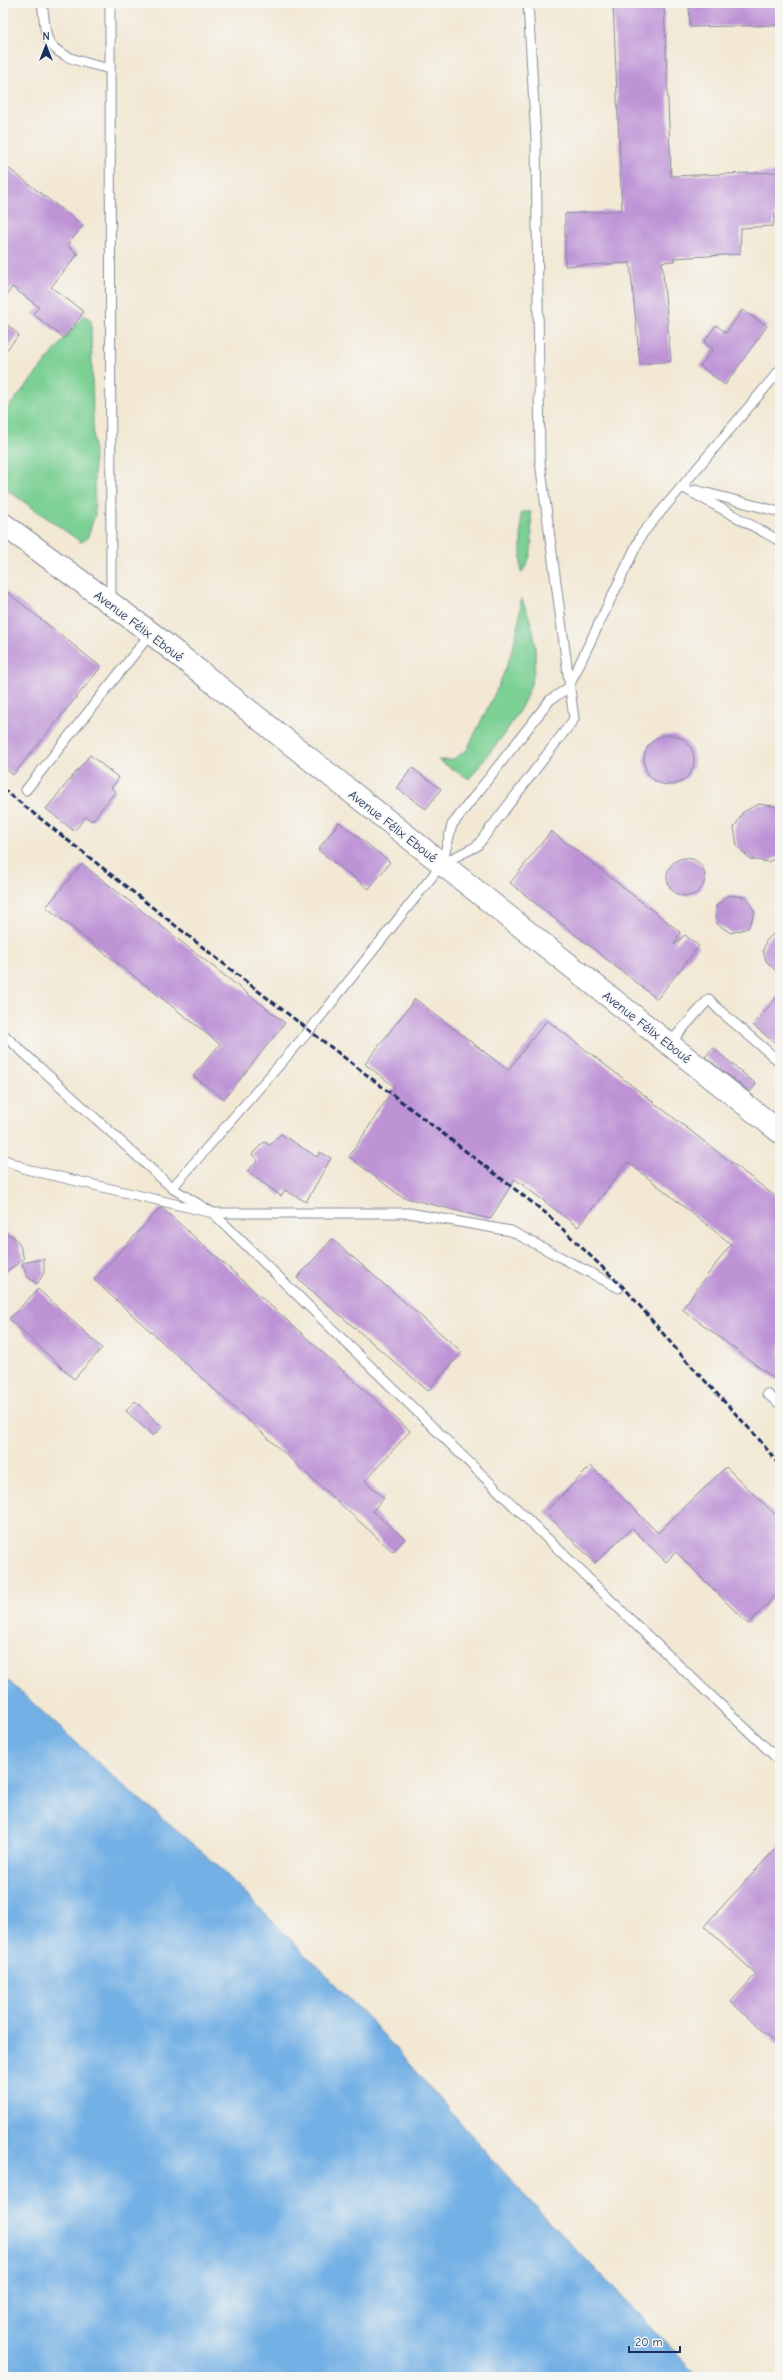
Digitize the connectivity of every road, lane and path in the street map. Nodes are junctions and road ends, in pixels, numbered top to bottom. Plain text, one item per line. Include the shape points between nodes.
1 (42, 3) edge
2 (110, 3) edge
3 (528, 3) edge
4 (109, 69) junction
5 (780, 370) edge
6 (682, 487) junction
7 (780, 512) edge
8 (3, 524) edge
9 (780, 541) edge
10 (111, 604) junction
11 (151, 633) junction
12 (568, 688) junction
13 (26, 790) dead end
14 (442, 864) junction
15 (3, 1034) edge
16 (669, 1044) junction
17 (780, 1062) edge
18 (780, 1132) edge
19 (3, 1159) edge
20 (172, 1188) junction
21 (212, 1213) junction
22 (619, 1288) dead end
23 (767, 1394) dead end
24 (780, 1404) edge
25 (780, 1761) edge

1 - 4 lane via 52,47 61,53
2 - 4 lane
3 - 12 lane via 536,139 540,462
4 - 10 lane
5 - 6 lane
6 - 7 lane
6 - 9 lane
6 - 12 lane via 642,534
8 - 10 street, Avenue Félix Eboué
10 - 11 street, Avenue Félix Eboué
11 - 13 lane
11 - 14 street, Avenue Félix Eboué
12 - 14 lane via 550,700 452,825
12 - 14 lane via 574,719 477,846
14 - 16 street, Avenue Félix Eboué
14 - 20 lane via 309,1030
15 - 20 lane
16 - 17 lane via 709,999
16 - 18 street, Avenue Félix Eboué
19 - 21 lane via 26,1169
20 - 21 lane
21 - 22 lane via 409,1213 511,1231
21 - 25 lane via 632,1621
23 - 24 lane

